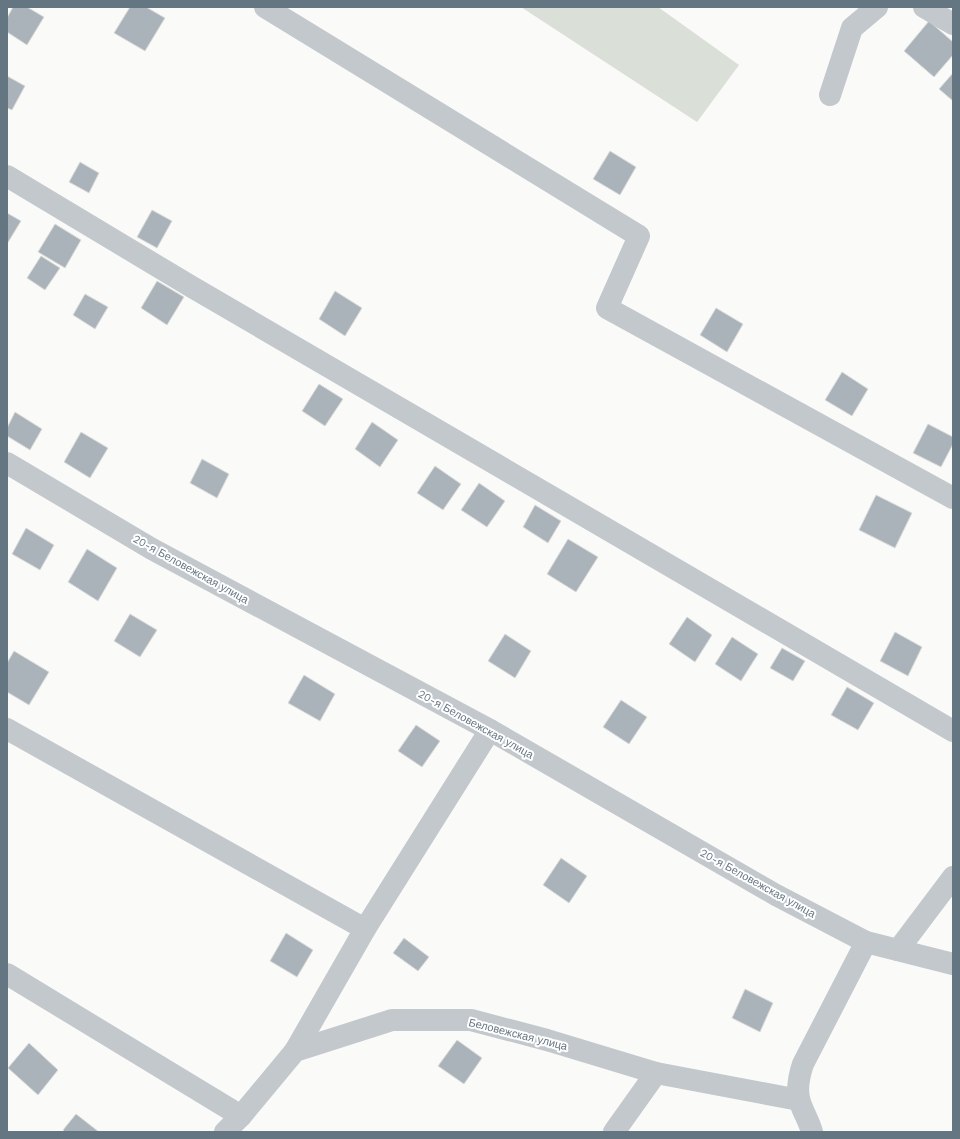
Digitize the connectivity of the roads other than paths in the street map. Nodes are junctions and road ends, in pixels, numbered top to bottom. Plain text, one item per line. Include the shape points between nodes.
1 (265, 7) edge
2 (877, 7) edge
3 (924, 7) edge
4 (953, 24) edge
5 (830, 95) dead end
6 (7, 176) edge
7 (7, 463) edge
8 (953, 498) edge
9 (7, 729) edge
10 (490, 730) junction
11 (953, 731) edge
12 (953, 878) edge
13 (365, 929) junction
14 (866, 942) junction
15 (898, 950) junction
16 (953, 964) edge
17 (7, 974) edge
18 (295, 1051) junction
19 (656, 1073) junction
20 (799, 1100) junction
21 (241, 1116) junction
22 (225, 1132) edge
23 (614, 1132) edge
24 (812, 1132) edge

1 - 8 street via 639,236 607,308
2 - 5 street via 852,28
3 - 4 street
6 - 11 street via 199,291
7 - 10 street, 20-я Беловежская улица via 152,549
9 - 13 street
10 - 13 street
10 - 14 street, 20-я Беловежская улица via 776,895
12 - 15 street
13 - 18 street
14 - 15 street, 20-я Беловежская улица
14 - 20 street via 803,1064 798,1078
15 - 16 street, 20-я Беловежская улица
17 - 21 street
18 - 19 street, Беловежская улица via 392,1020 471,1020
18 - 21 street
19 - 20 street, Беловежская улица
19 - 23 street
20 - 24 street
21 - 22 street

